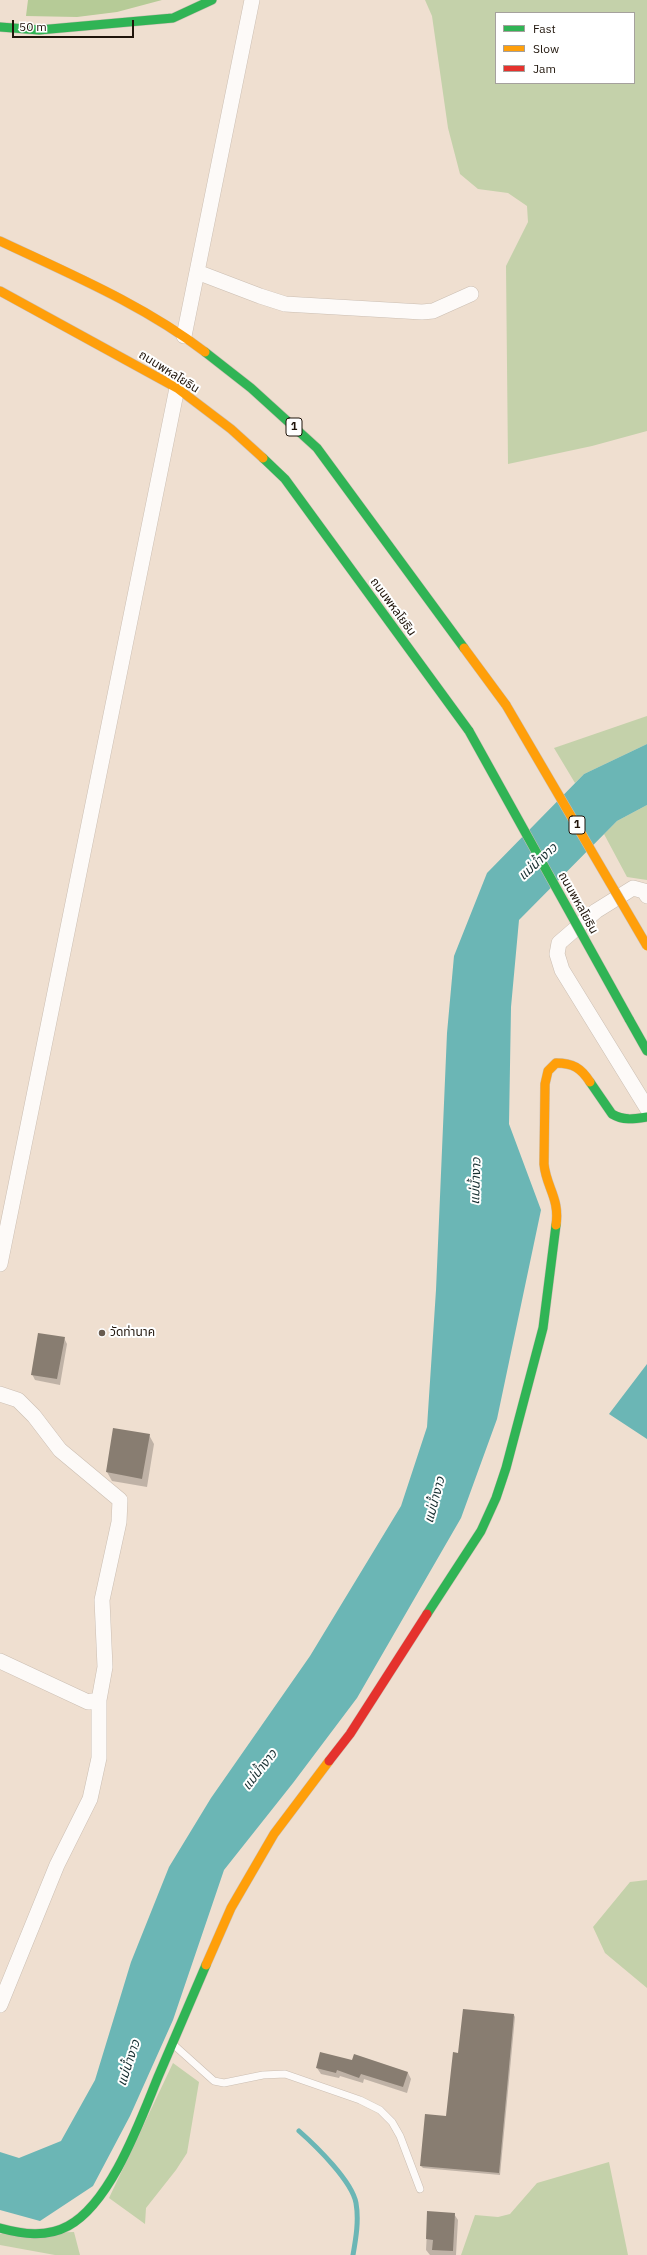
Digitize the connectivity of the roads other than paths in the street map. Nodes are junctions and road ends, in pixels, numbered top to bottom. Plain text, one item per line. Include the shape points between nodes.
1 (212, 0) edge
2 (252, 0) edge
3 (0, 27) edge
4 (0, 241) edge
5 (197, 272) junction
6 (0, 291) edge
7 (470, 294) dead end
8 (184, 336) junction
9 (177, 388) junction
10 (647, 896) edge
11 (647, 946) edge
12 (647, 1051) edge
13 (647, 1108) edge
14 (647, 1117) edge
15 (0, 1264) edge
16 (0, 1394) edge
17 (0, 1661) edge
18 (99, 1700) junction
19 (0, 2005) edge
20 (173, 2045) junction
21 (420, 2189) dead end
22 (0, 2228) edge

1 - 3 main road via 173,18 39,30
2 - 5 street
4 - 8 main road, 1 via 94,285
5 - 7 street via 285,304 422,312 433,311
5 - 8 street
6 - 9 main road, ถนนพหลโยธิน
8 - 11 main road, 1, bridge via 251,388 317,448 506,705
9 - 12 main road, ถนนพหลโยธิน, bridge via 231,429 285,479 469,731
9 - 15 street
10 - 13 street via 644,891 634,888 596,911 559,943 556,954 562,970
14 - 20 main road via 625,1120 617,1118 582,1070 576,1066 556,1063 548,1071 544,1096 544,1164 545,1174 556,1201 557,1219 543,1328 496,1498 481,1531 350,1734 274,1834 231,1908
16 - 18 street via 18,1400 60,1450 120,1500 119,1522 102,1600 105,1667
17 - 18 street via 88,1702
18 - 19 street via 99,1758 90,1799 57,1864
20 - 21 lane via 214,2081 224,2083 263,2075 284,2074 360,2100 380,2110 392,2122 400,2136
20 - 22 main road via 122,2162 89,2210 68,2226 47,2233 23,2234

